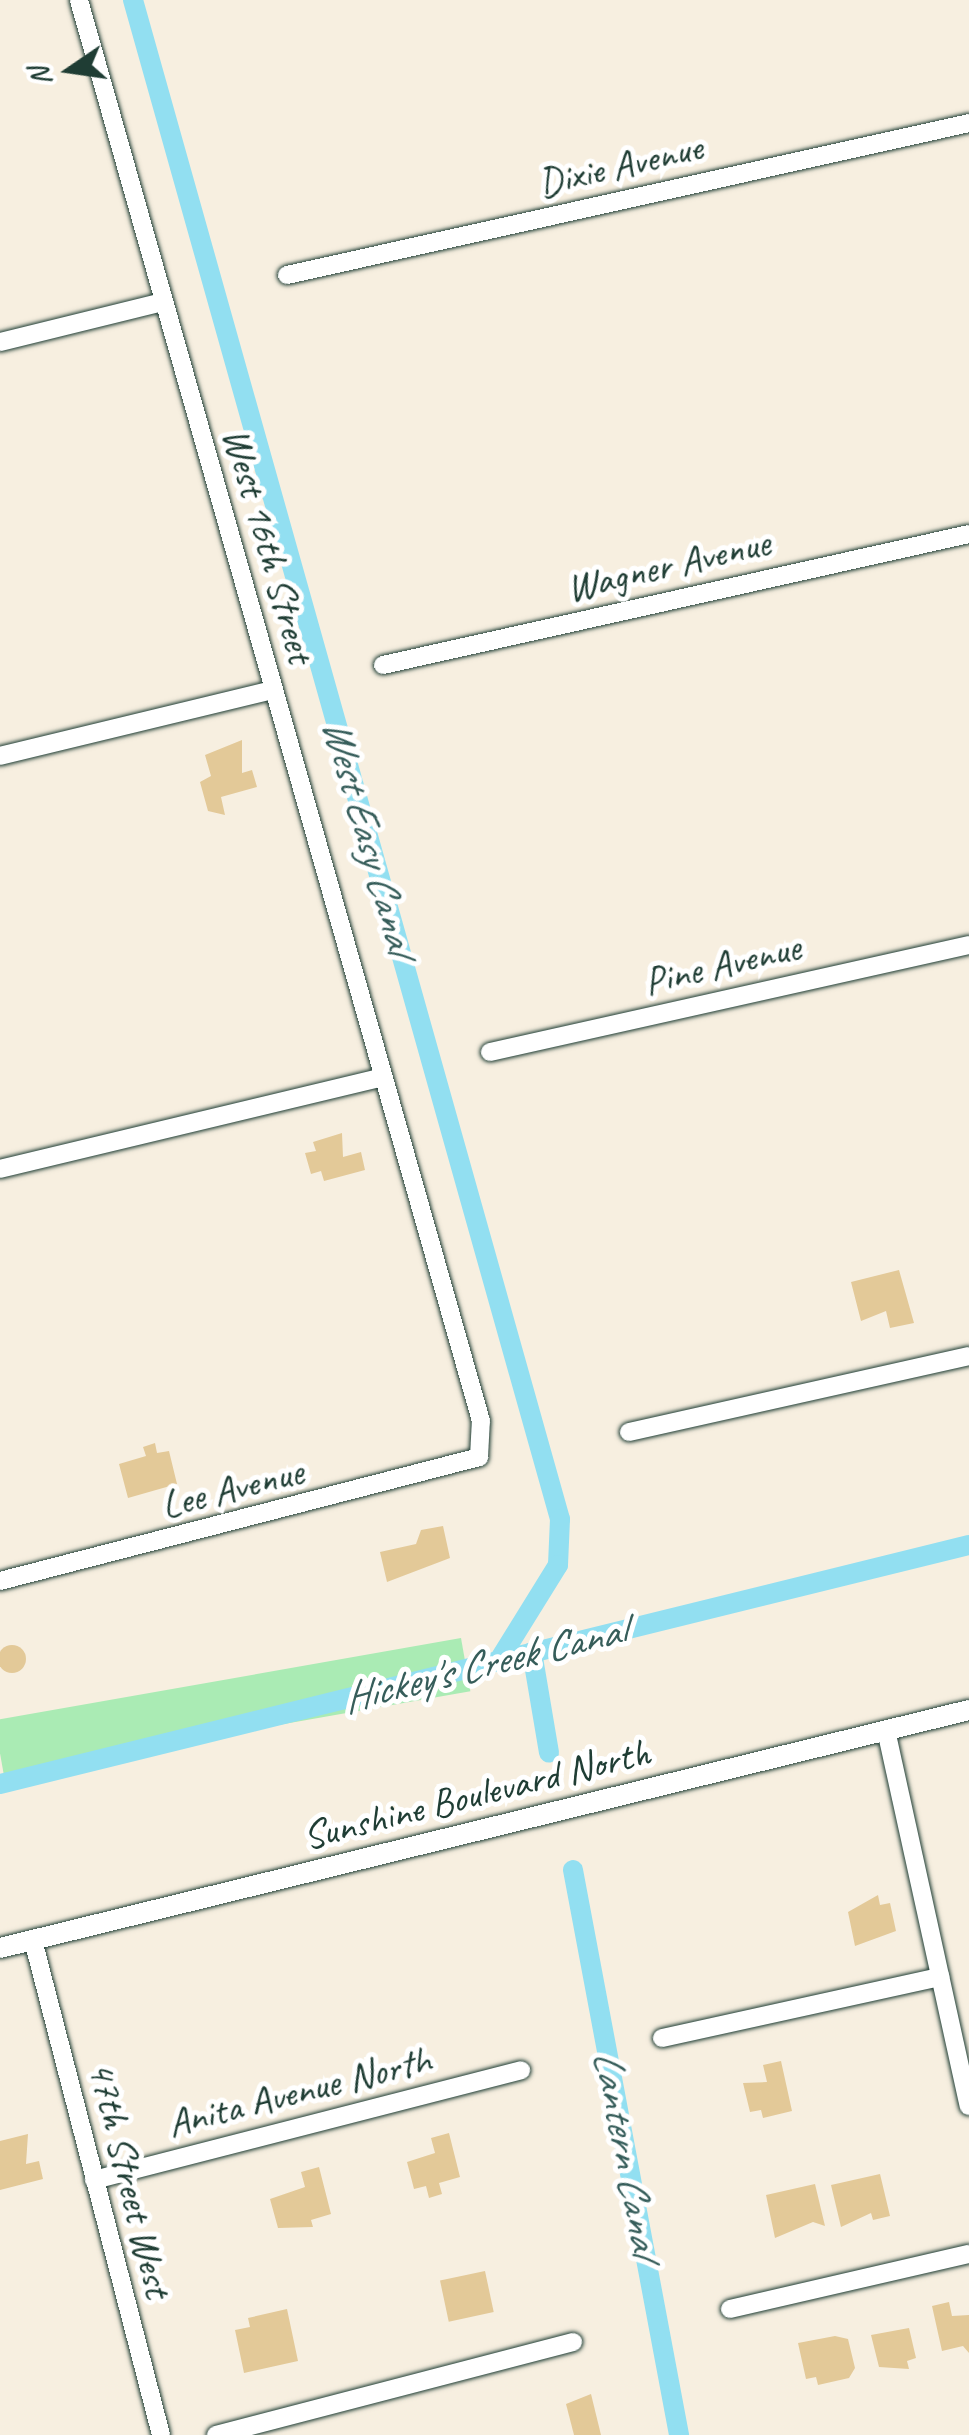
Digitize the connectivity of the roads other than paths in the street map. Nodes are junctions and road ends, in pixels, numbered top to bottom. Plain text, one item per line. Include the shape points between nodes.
1 (78, 0) edge
2 (969, 124) edge
3 (286, 275) dead end
4 (164, 302) junction
5 (0, 342) edge
6 (969, 534) edge
7 (383, 665) dead end
8 (273, 690) junction
9 (0, 756) edge
10 (969, 945) edge
11 (490, 1052) dead end
12 (382, 1077) junction
13 (0, 1169) edge
14 (969, 1356) edge
15 (629, 1432) dead end
16 (479, 1457) joint
17 (0, 1581) edge
18 (969, 1710) edge
19 (886, 1730) junction
20 (33, 1940) junction
21 (0, 1948) edge
22 (940, 1977) junction
23 (662, 2038) dead end
24 (522, 2070) dead end
25 (969, 2106) edge
26 (94, 2180) junction
27 (969, 2254) edge
28 (730, 2308) dead end
29 (573, 2342) dead end
30 (161, 2435) edge
31 (216, 2435) edge

1 - 4 street, West 16th Street
2 - 3 street, Dixie Avenue
4 - 5 street
4 - 8 street, West 16th Street
6 - 7 street, Wagner Avenue
8 - 9 street
8 - 12 street, West 16th Street
10 - 11 street, Pine Avenue
12 - 13 street
12 - 16 street, West 16th Street via 481,1422
14 - 15 street
16 - 17 street, Lee Avenue
18 - 19 street, Sunshine Boulevard North
19 - 20 street, Sunshine Boulevard North
19 - 22 street
20 - 21 street, Sunshine Boulevard North
20 - 26 street, 47th Street West
22 - 23 street
22 - 25 street
24 - 26 street, Anita Avenue North
26 - 30 street, 47th Street West
27 - 28 street
29 - 31 street

